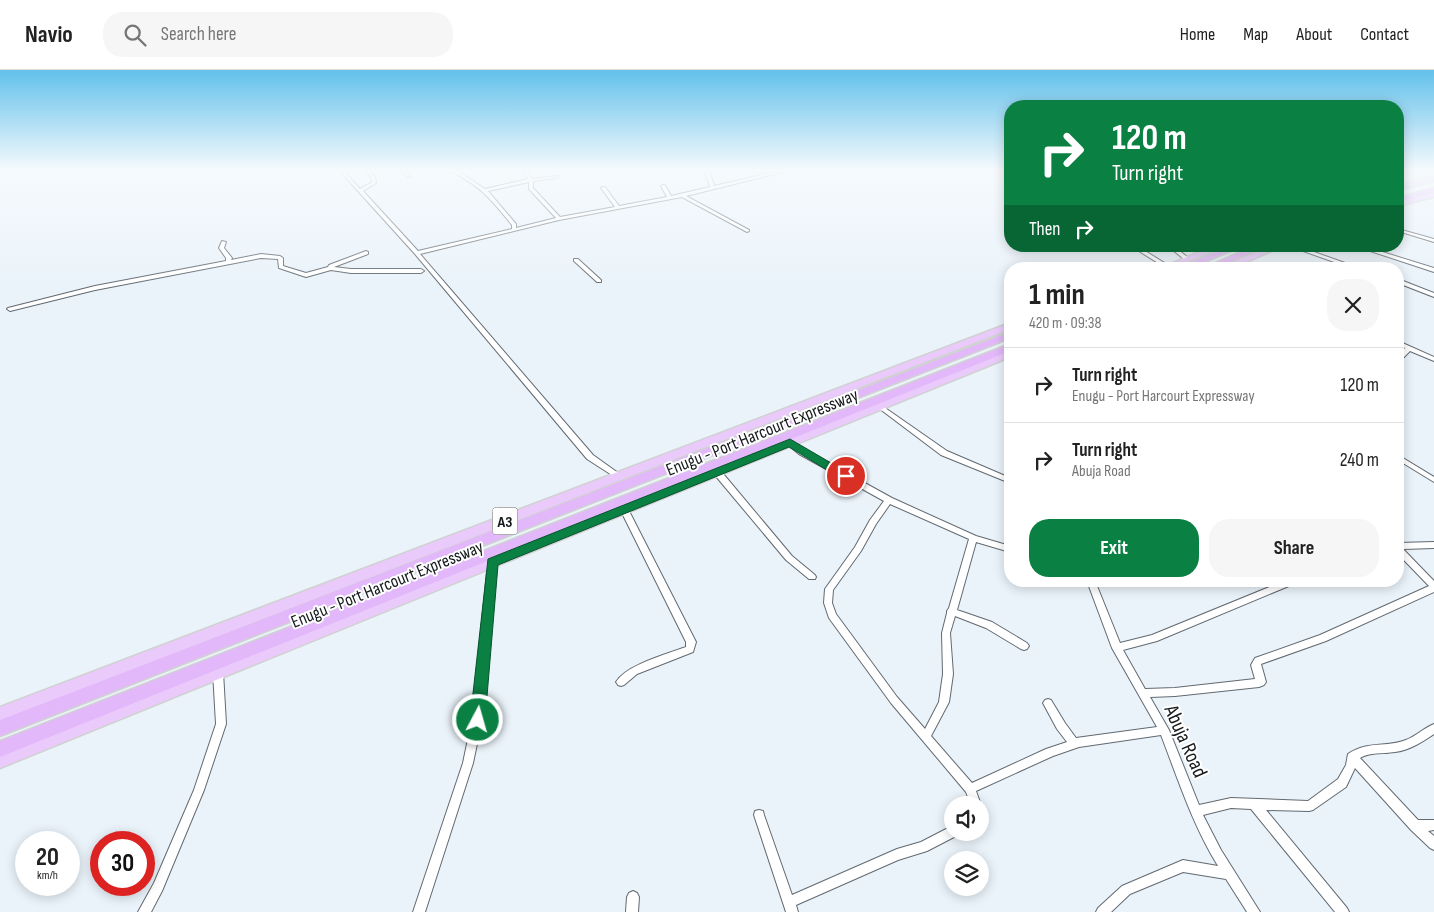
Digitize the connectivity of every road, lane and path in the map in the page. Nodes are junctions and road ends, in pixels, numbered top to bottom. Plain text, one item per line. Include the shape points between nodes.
1 (378, 209) edge
2 (501, 209) edge
3 (551, 209) edge
4 (606, 209) edge
5 (708, 209) edge
6 (560, 219) junction
7 (514, 230) junction
8 (747, 231) dead end
9 (1404, 232) edge
10 (1434, 241) edge
11 (224, 242) dead end
12 (1142, 252) edge
13 (1177, 252) edge
14 (1206, 252) edge
15 (1223, 252) edge
16 (1247, 252) edge
17 (1264, 252) edge
18 (1309, 252) edge
19 (1376, 252) edge
20 (366, 253) dead end
21 (417, 253) junction
22 (576, 260) dead end
23 (1187, 260) junction
24 (228, 262) junction
25 (1157, 262) edge
26 (1182, 262) edge
27 (1198, 262) edge
28 (1223, 262) edge
29 (1240, 262) edge
30 (1339, 262) edge
31 (331, 268) junction
32 (1434, 270) edge
33 (422, 272) dead end
34 (599, 280) dead end
35 (1404, 283) edge
36 (1434, 295) edge
37 (10, 309) dead end
38 (1004, 328) edge
39 (1004, 337) edge
40 (1404, 346) edge
41 (1409, 348) junction
42 (1004, 349) edge
43 (1404, 353) edge
44 (1004, 355) edge
45 (1434, 359) edge
46 (878, 405) junction
47 (790, 443) junction
48 (1404, 461) edge
49 (717, 472) junction
50 (618, 477) junction
51 (1004, 478) edge
52 (1434, 480) edge
53 (889, 500) junction
54 (624, 509) junction
55 (972, 538) junction
56 (1434, 545) edge
57 (1004, 547) edge
58 (1404, 548) edge
59 (1404, 554) edge
60 (492, 562) junction
61 (812, 577) dead end
62 (1093, 587) edge
63 (1277, 587) edge
64 (1434, 587) edge
65 (951, 611) junction
66 (1024, 646) dead end
67 (1117, 648) junction
68 (218, 672) junction
69 (621, 682) dead end
70 (1143, 693) junction
71 (1048, 704) dead end
72 (0, 714) edge
73 (0, 728) edge
74 (1434, 729) edge
75 (1164, 730) junction
76 (926, 737) junction
77 (1074, 743) junction
78 (0, 749) edge
79 (1352, 757) junction
80 (0, 760) edge
81 (970, 789) junction
82 (973, 796) edge
83 (1255, 805) junction
84 (1196, 811) junction
85 (759, 815) dead end
86 (1434, 825) edge
87 (1415, 826) junction
88 (944, 836) edge
89 (1434, 844) edge
90 (1229, 874) junction
91 (633, 897) dead end
92 (791, 907) edge
93 (144, 912) edge
94 (419, 912) edge
95 (632, 912) edge
96 (1102, 912) edge
97 (1254, 912) edge
98 (1343, 912) edge

1 - 21 street
2 - 7 street via 514,225
3 - 6 street
4 - 6 street
5 - 8 street
6 - 7 street
7 - 21 street
9 - 10 street
11 - 24 street via 221,248 229,258
12 - 25 street
13 - 23 street
14 - 23 main road
15 - 27 highway
16 - 28 highway
17 - 29 main road
18 - 30 street
19 - 32 street
20 - 31 street
21 - 50 street via 590,457
22 - 34 street
23 - 26 main road
24 - 31 street via 261,256 280,258 281,267 306,275
24 - 37 street via 95,288
31 - 33 street
35 - 36 street
38 - 50 main road, Enugu - Port Harcourt Expressway / A3
39 - 73 highway, Enugu - Port Harcourt Expressway / A3
40 - 41 street
41 - 43 street
41 - 45 street
42 - 78 highway, Enugu - Port Harcourt Expressway / A3
44 - 46 main road, Enugu - Port Harcourt Expressway / A3
46 - 47 main road, Enugu - Port Harcourt Expressway / A3
46 - 51 street via 944,452
47 - 49 main road, Enugu - Port Harcourt Expressway / A3
47 - 53 street
48 - 52 street
49 - 54 main road, Enugu - Port Harcourt Expressway / A3
49 - 61 street via 789,558
50 - 72 main road, Enugu - Port Harcourt Expressway / A3
53 - 55 street
53 - 76 street via 858,550 829,588 828,602 832,616 894,700
54 - 60 main road, Enugu - Port Harcourt Expressway / A3
54 - 69 street via 691,642 690,649 634,671
55 - 57 street
55 - 65 street
56 - 58 street
59 - 64 street
60 - 68 main road, Enugu - Port Harcourt Expressway / A3
60 - 94 street via 478,720 468,763
62 - 67 street, Abuja Road
63 - 67 street via 1154,638
64 - 70 street via 1323,638 1258,661 1259,683
65 - 66 street via 989,625
65 - 76 street via 946,633 948,674 944,702
67 - 70 street, Abuja Road
68 - 80 main road, Enugu - Port Harcourt Expressway / A3
68 - 93 street via 221,724 199,790
70 - 75 street, Abuja Road
71 - 77 street
74 - 79 street via 1402,746 1359,751
75 - 77 street
75 - 84 street, Abuja Road
76 - 81 street
77 - 81 street
79 - 83 street via 1342,783 1309,806
79 - 87 street
81 - 82 street
83 - 84 street via 1230,803
83 - 98 street
84 - 90 street, Abuja Road
85 - 92 street
86 - 87 street
87 - 89 street
88 - 92 street
90 - 96 street via 1183,866 1126,890
90 - 97 street, Abuja Road
91 - 95 street

